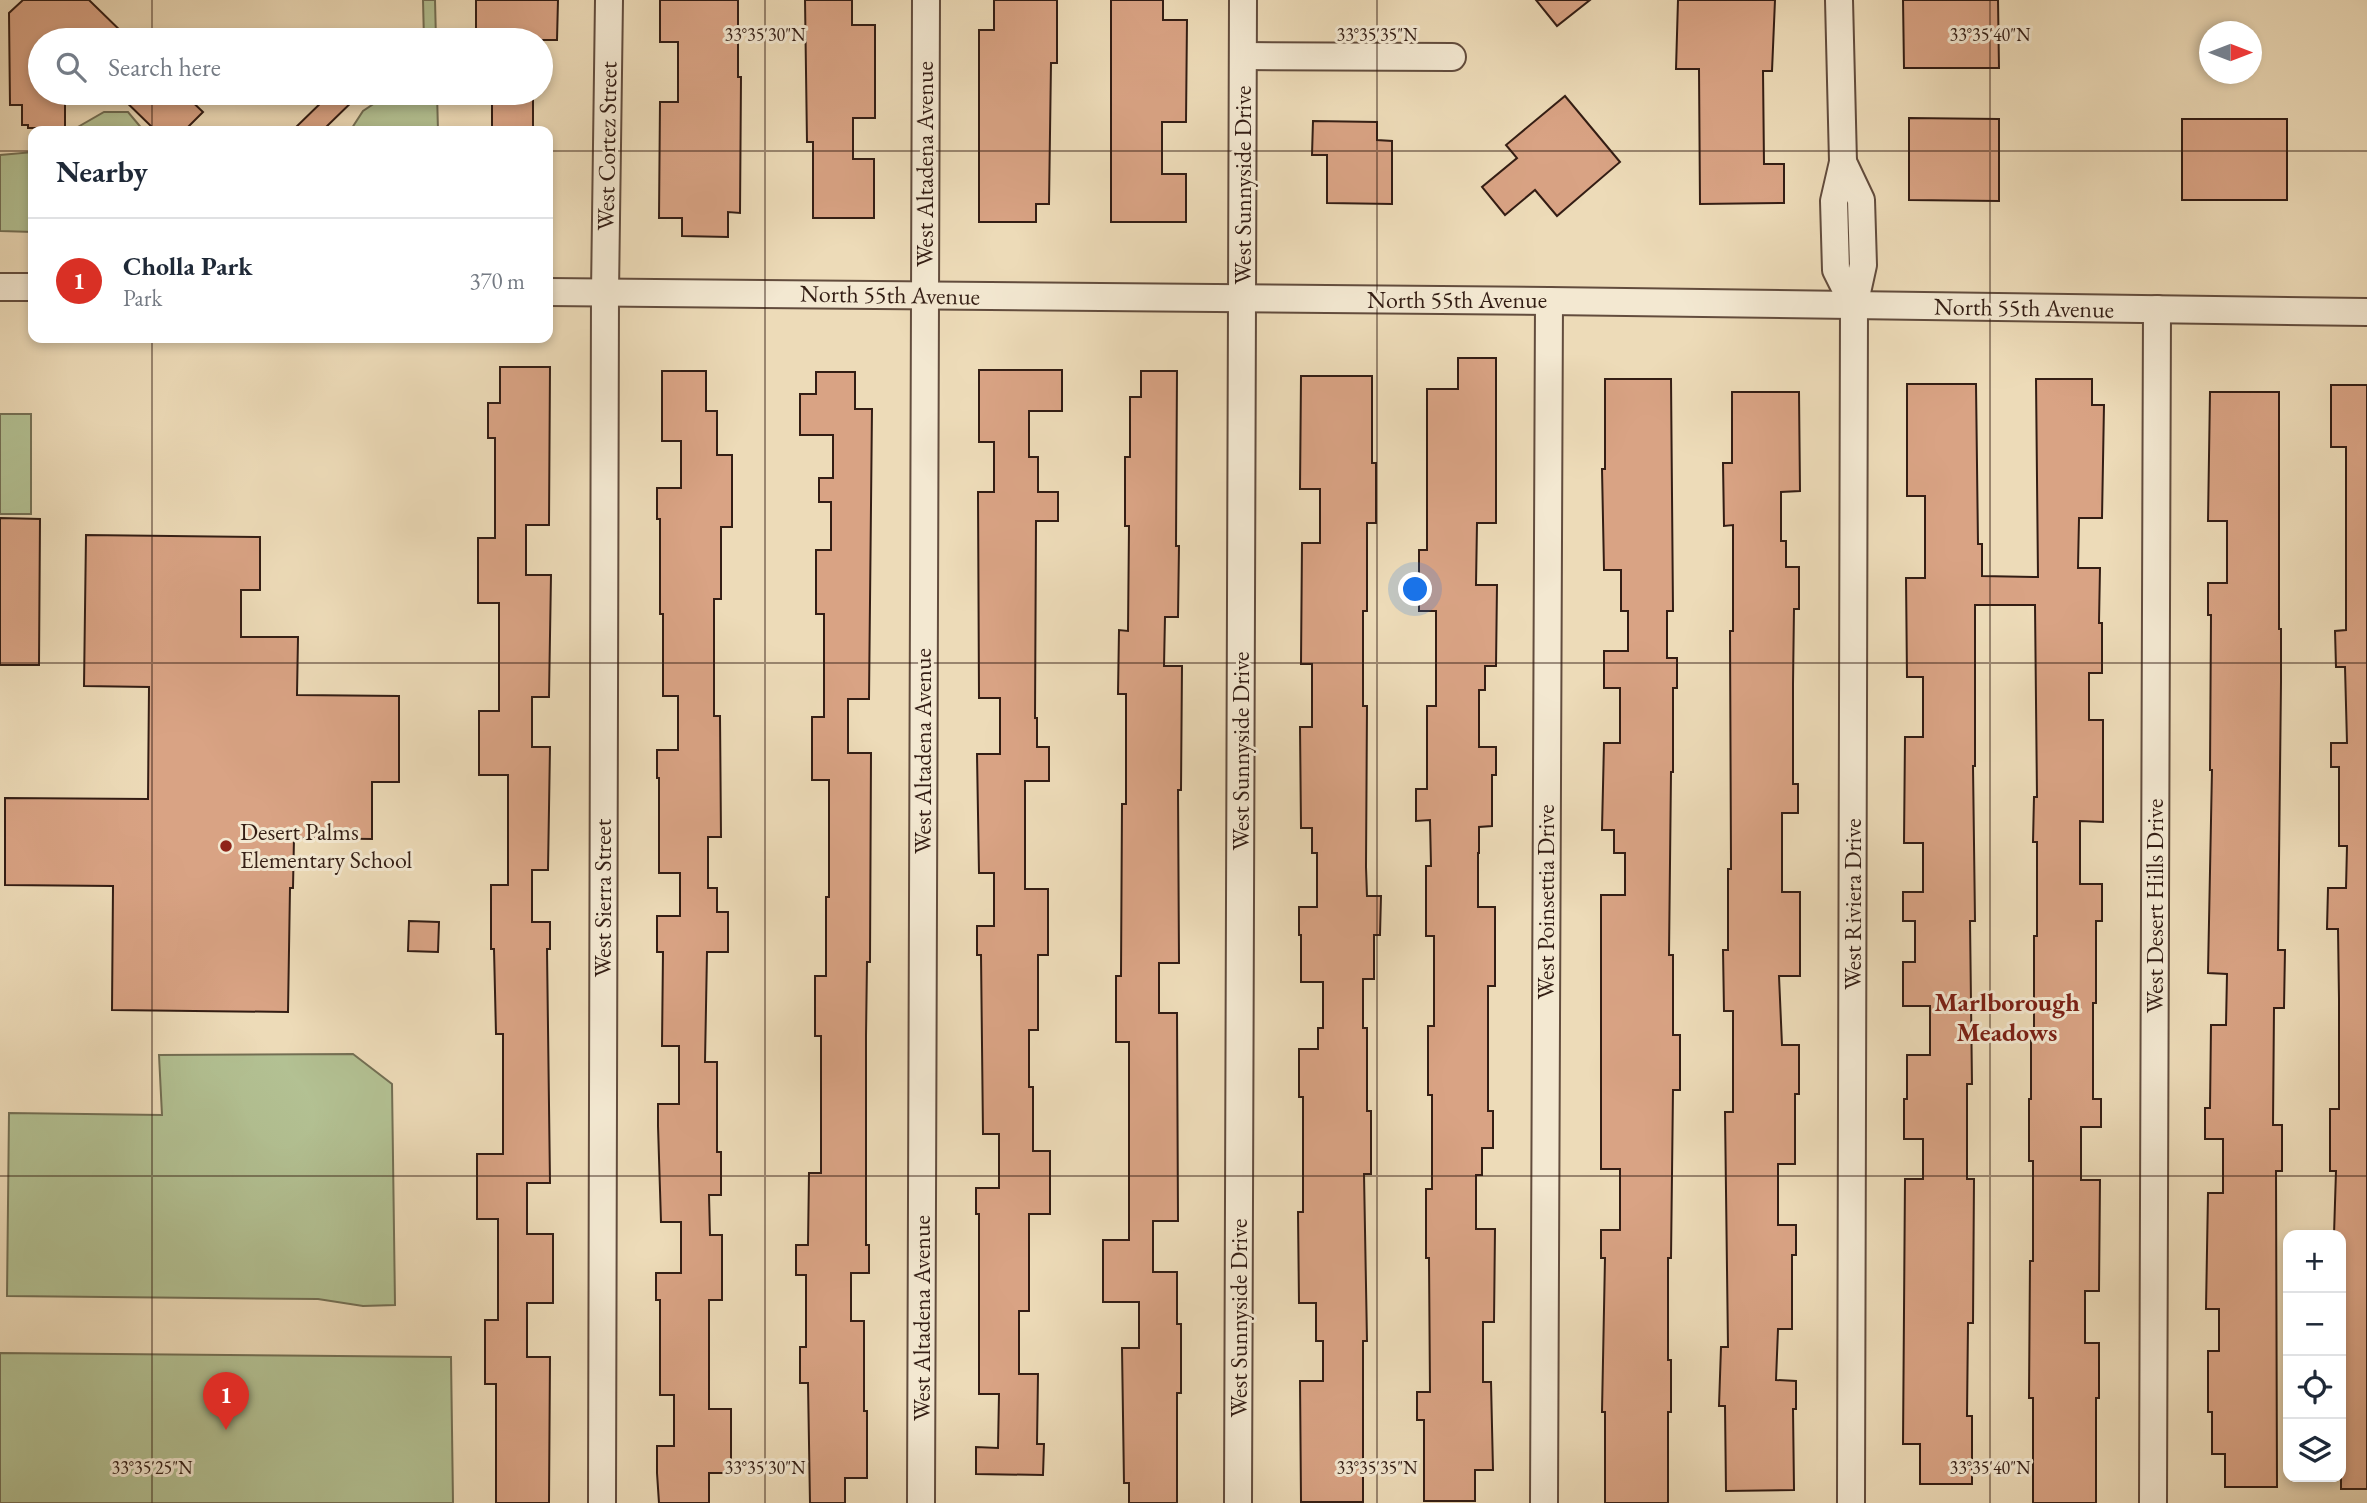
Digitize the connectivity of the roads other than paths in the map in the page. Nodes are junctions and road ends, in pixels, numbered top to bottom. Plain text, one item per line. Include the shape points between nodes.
1 (609, 0) edge
2 (926, 0) edge
3 (1243, 0) edge
4 (1839, 0) edge
5 (1243, 56) junction
6 (1452, 57) dead end
7 (0, 287) edge
8 (28, 287) edge
9 (553, 292) edge
10 (604, 292) junction
11 (925, 296) junction
12 (1243, 299) junction
13 (1549, 301) junction
14 (1854, 306) junction
15 (2157, 309) junction
16 (2367, 312) edge
17 (602, 1503) edge
18 (921, 1503) edge
19 (1238, 1503) edge
20 (1544, 1503) edge
21 (1851, 1503) edge
22 (2153, 1503) edge

1 - 10 street, West Cortez Street
2 - 11 street, West Altadena Avenue
3 - 5 street, West Sunnyside Drive
4 - 14 street, West Riviera Drive via 1843,162 1833,201 1836,270
5 - 6 street
5 - 12 street, West Sunnyside Drive
7 - 8 street
9 - 10 street, North 55th Avenue
10 - 11 street, North 55th Avenue
10 - 17 street, West Sierra Street
11 - 12 street, North 55th Avenue
11 - 18 street, West Altadena Avenue
12 - 13 street, North 55th Avenue
12 - 19 street, West Sunnyside Drive
13 - 14 street, North 55th Avenue
13 - 20 street, West Poinsettia Drive
14 - 15 street, North 55th Avenue
14 - 21 street, West Riviera Drive
15 - 16 street, North 55th Avenue
15 - 22 street, West Desert Hills Drive

